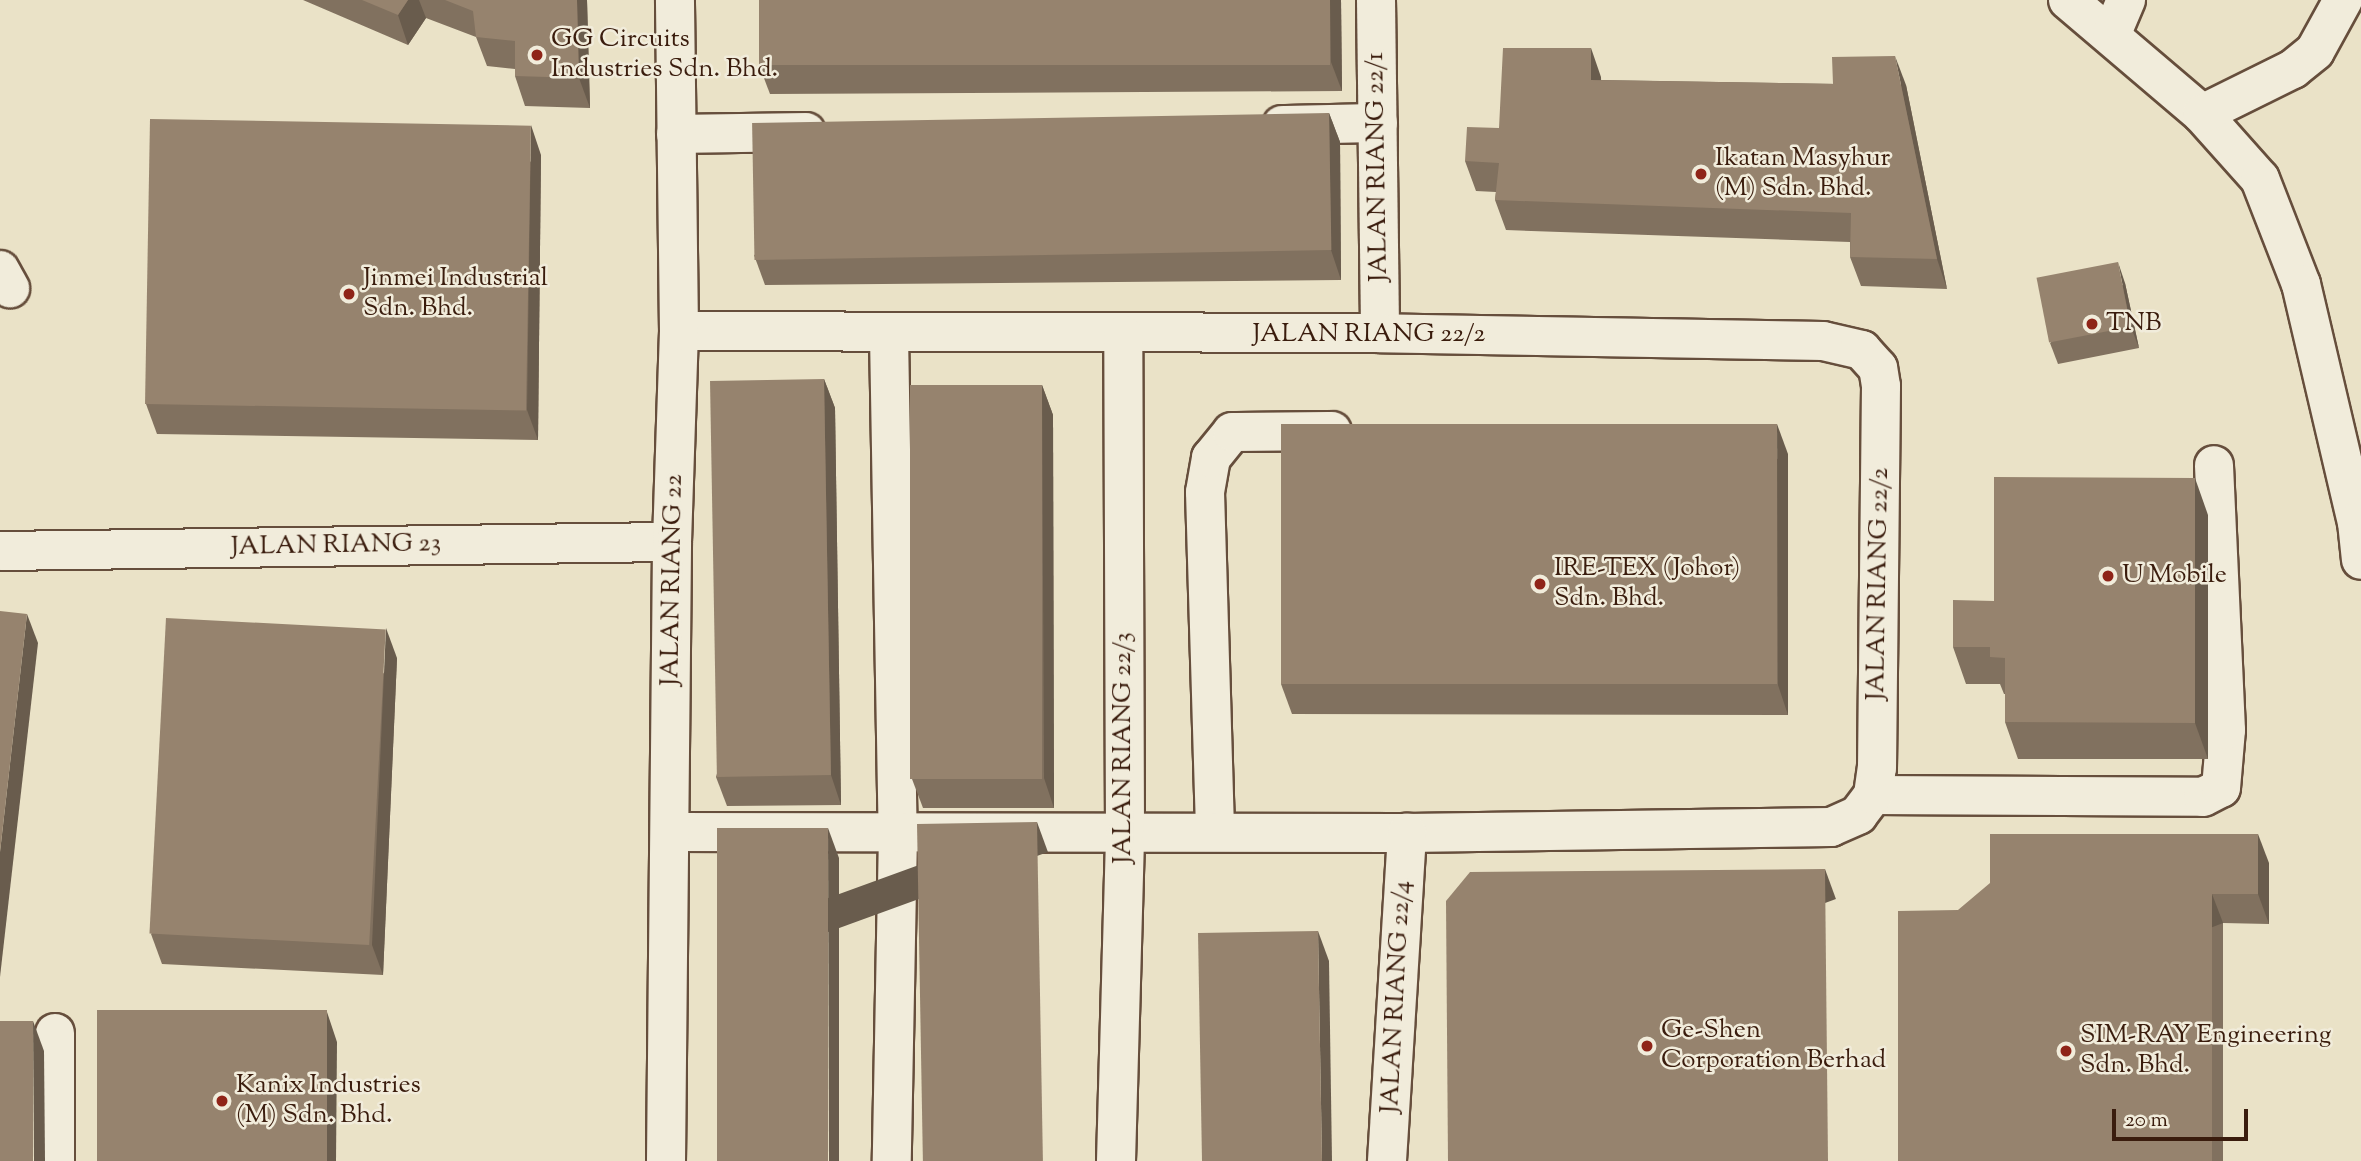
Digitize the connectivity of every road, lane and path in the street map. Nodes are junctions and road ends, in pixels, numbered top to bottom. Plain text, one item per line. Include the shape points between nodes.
1 (675, 0) edge
2 (1376, 0) edge
3 (2067, 0) edge
4 (2343, 0) edge
5 (2119, 17) edge
6 (2202, 114) junction
7 (1378, 123) junction
8 (1241, 125) edge
9 (842, 132) edge
10 (676, 134) junction
11 (679, 331) junction
12 (1380, 333) junction
13 (889, 335) junction
14 (1123, 335) junction
15 (1369, 431) edge
16 (2214, 465) dead end
17 (672, 542) junction
18 (0, 551) edge
19 (2361, 559) edge
20 (1873, 795) junction
21 (1215, 829) junction
22 (1125, 830) junction
23 (672, 832) junction
24 (1407, 833) junction
25 (898, 834) junction
26 (55, 1033) dead end
27 (55, 1161) edge
28 (666, 1161) edge
29 (892, 1161) edge
30 (1116, 1161) edge
31 (1387, 1161) edge

1 - 10 street, JALAN RIANG 22
2 - 7 street, JALAN RIANG 22/1
3 - 5 street
4 - 6 street via 2315,51 2293,69
5 - 6 street
6 - 19 street via 2260,179 2301,284 2357,522
7 - 8 street
7 - 12 street, JALAN RIANG 22/1
9 - 10 street
10 - 11 street, JALAN RIANG 22
11 - 13 street, JALAN RIANG 22/2
11 - 17 street, JALAN RIANG 22
12 - 14 street, JALAN RIANG 22/2
12 - 20 street, JALAN RIANG 22/2 via 1823,341 1862,350 1872,358 1881,386
13 - 14 street, JALAN RIANG 22/2
13 - 25 street
14 - 22 street, JALAN RIANG 22/3
15 - 21 street via 1232,432 1211,458 1205,492
16 - 20 street via 2227,730 2221,788 2203,797
17 - 18 street, JALAN RIANG 23
17 - 23 street, JALAN RIANG 22
20 - 24 street via 1858,815 1831,827
21 - 22 street
21 - 24 street
22 - 25 street
22 - 30 street, JALAN RIANG 22/3
23 - 25 street
23 - 28 street, JALAN RIANG 22
24 - 31 street, JALAN RIANG 22/4
25 - 29 street
26 - 27 street

